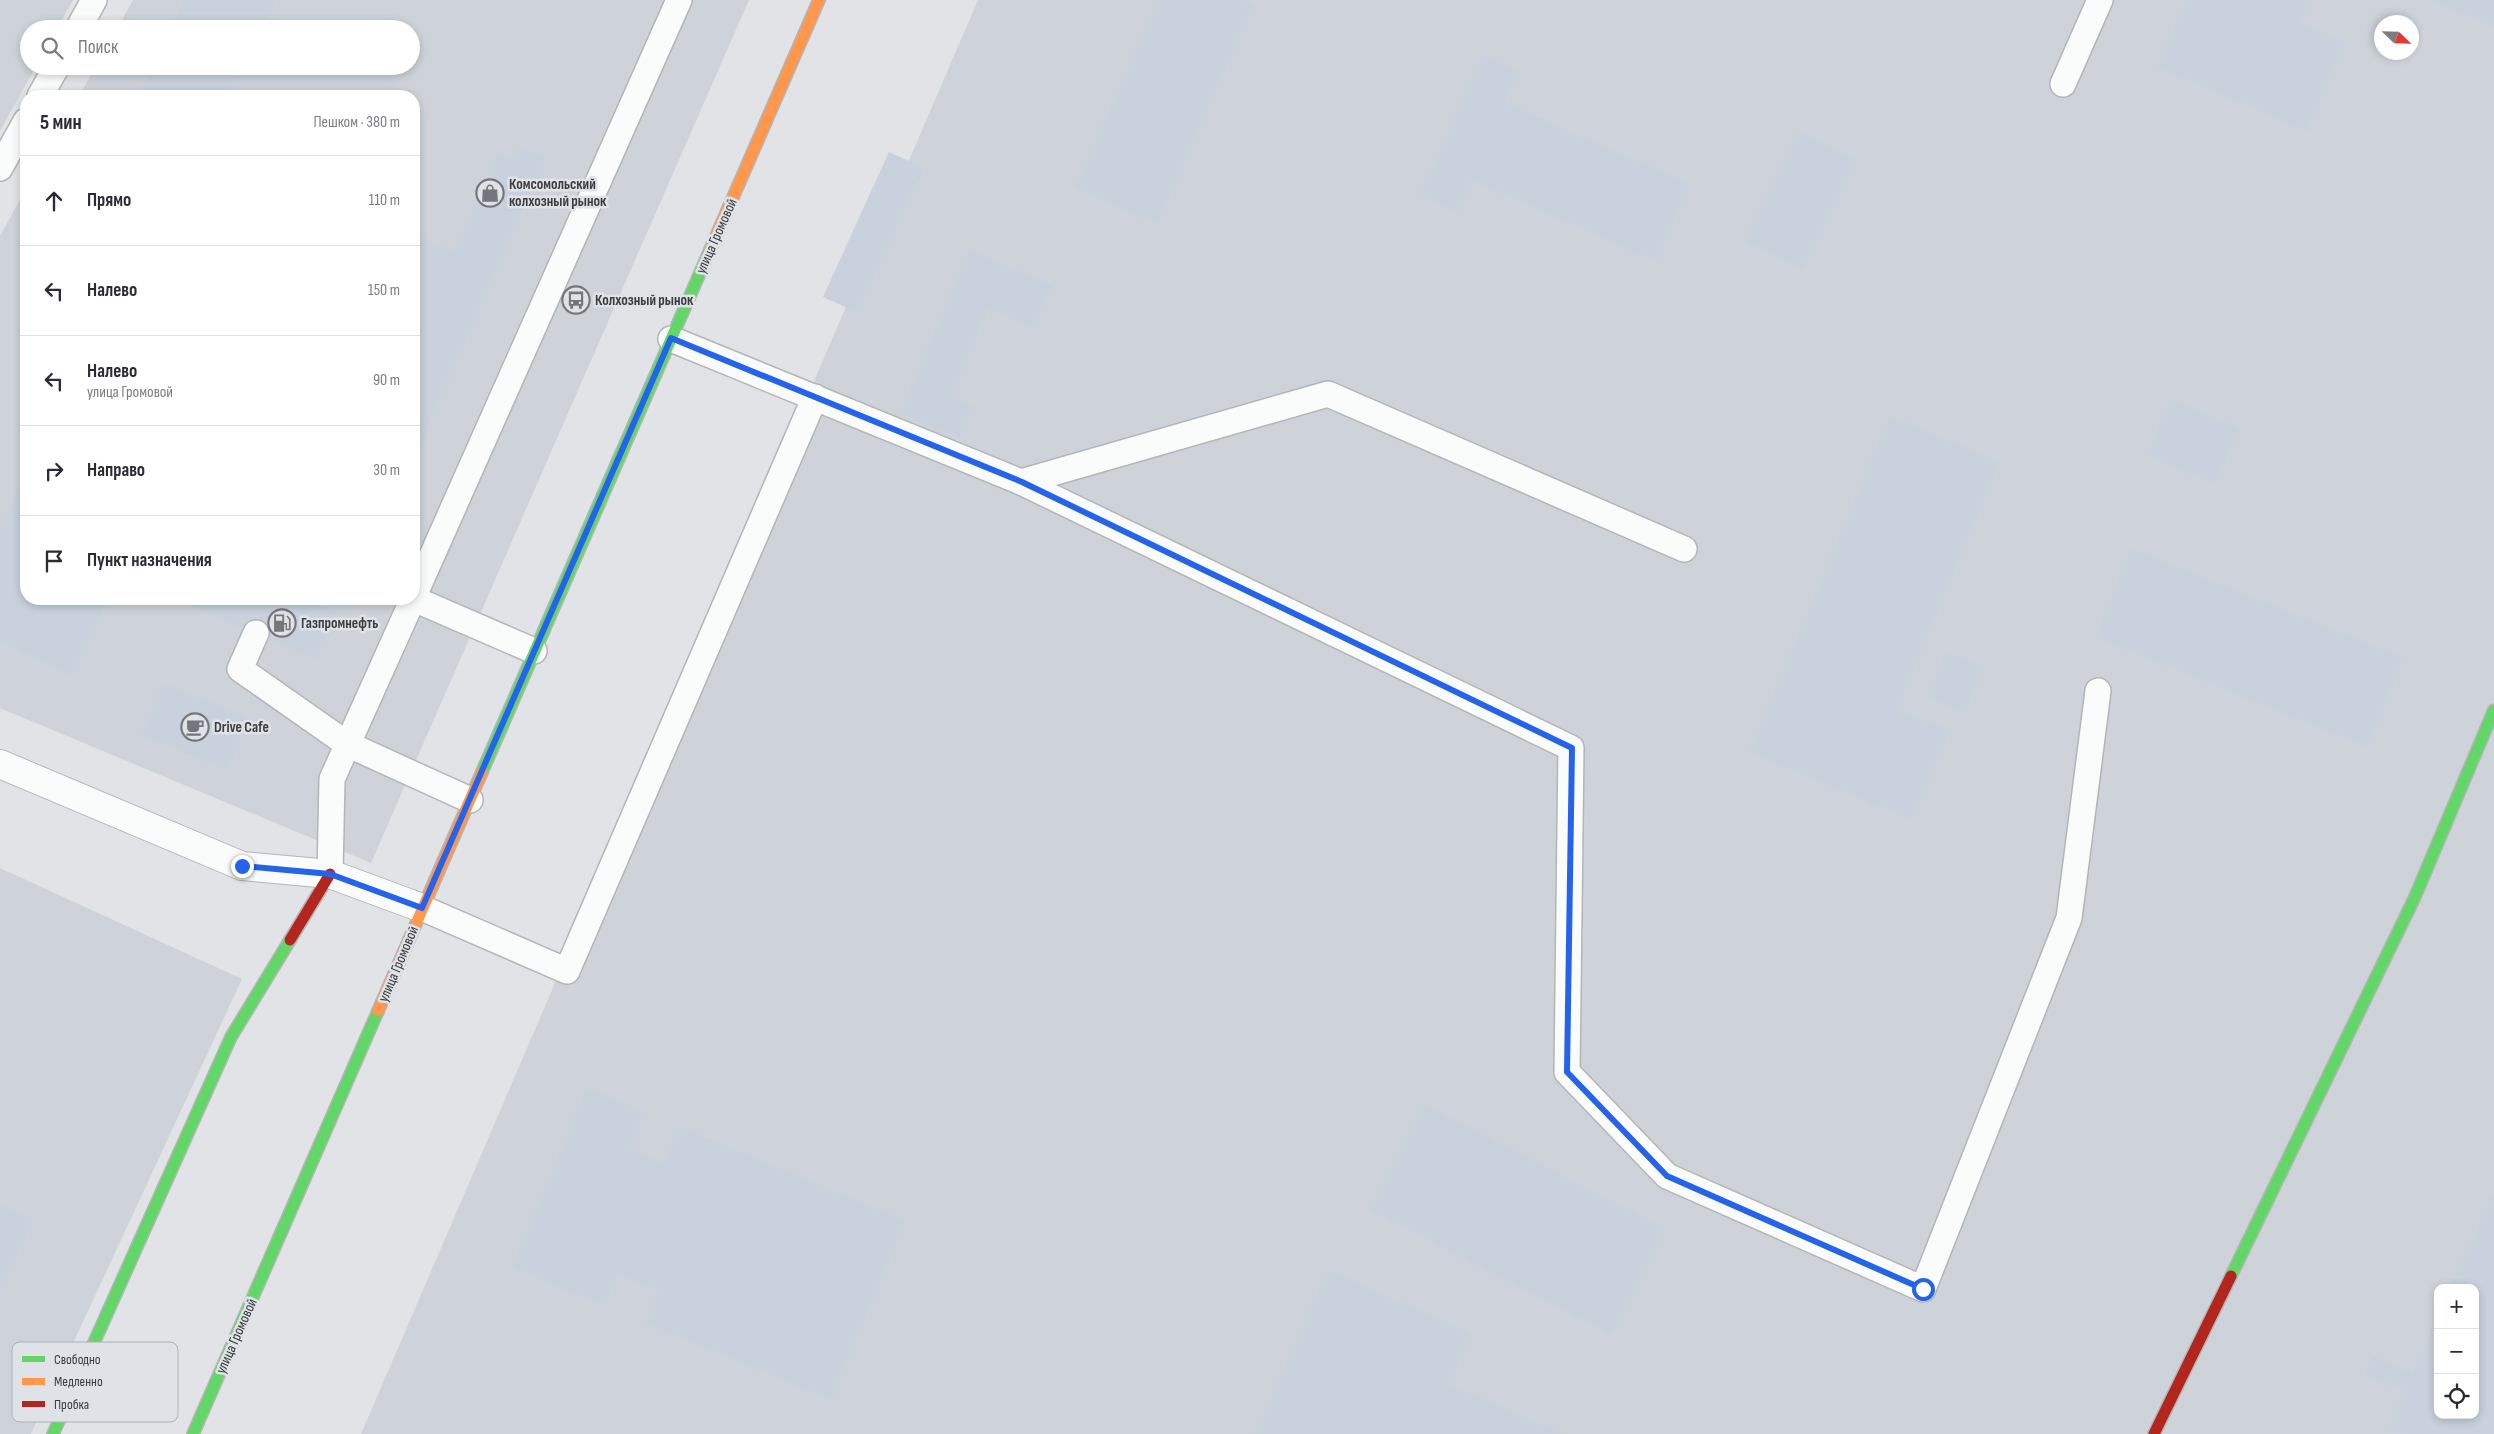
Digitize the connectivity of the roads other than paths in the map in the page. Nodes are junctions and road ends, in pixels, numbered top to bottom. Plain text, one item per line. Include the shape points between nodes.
1 (94, 0) edge
2 (679, 0) edge
3 (819, 0) edge
4 (2100, 0) edge
5 (83, 20) edge
6 (52, 75) edge
7 (2063, 84) dead end
8 (43, 90) edge
9 (20, 132) edge
10 (0, 168) edge
11 (671, 338) junction
12 (814, 397) junction
13 (1022, 482) junction
14 (1684, 549) dead end
15 (420, 582) edge
16 (420, 601) edge
17 (410, 605) edge
18 (256, 633) dead end
19 (534, 651) junction
20 (2098, 691) dead end
21 (2494, 710) edge
22 (347, 744) junction
23 (0, 764) edge
24 (470, 800) junction
25 (330, 874) junction
26 (422, 908) junction
27 (94, 1342) edge
28 (58, 1422) edge
29 (53, 1434) edge
30 (193, 1434) edge
31 (2154, 1434) edge

1 - 5 lane
2 - 15 lane
3 - 11 main road, улица Громовой
4 - 7 lane
6 - 8 lane
9 - 10 lane
11 - 12 lane
11 - 19 main road, улица Громовой
12 - 13 lane
12 - 26 lane via 567,971
13 - 14 lane via 1328,394
13 - 20 lane via 1572,748 1567,1072 1667,1176 1923,1289 2069,918
16 - 19 lane
17 - 22 lane
18 - 22 lane via 240,669
19 - 24 main road, улица Громовой
21 - 31 main road via 2414,899
22 - 24 lane
22 - 25 lane via 332,779
23 - 25 street via 242,866
24 - 26 main road, улица Громовой
25 - 26 street
25 - 27 main road via 232,1037
26 - 30 main road, улица Громовой
28 - 29 main road

